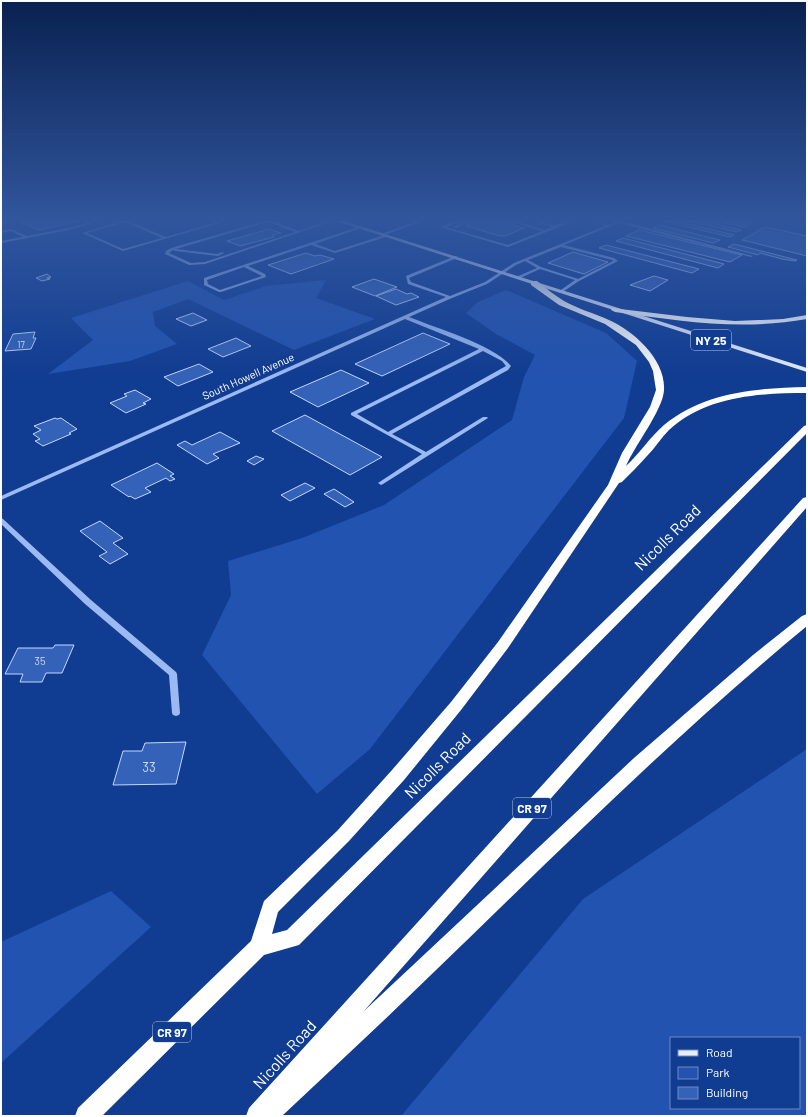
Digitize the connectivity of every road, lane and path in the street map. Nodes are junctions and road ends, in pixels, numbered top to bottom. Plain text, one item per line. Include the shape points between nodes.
1 (223, 273) edge
2 (260, 273) edge
3 (418, 273) edge
4 (500, 273) edge
5 (505, 273) edge
6 (529, 273) edge
7 (556, 273) edge
8 (592, 273) edge
9 (518, 278) junction
10 (578, 280) junction
11 (534, 283) junction
12 (560, 292) junction
13 (450, 297) junction
14 (615, 310) junction
15 (405, 317) junction
16 (807, 317) edge
17 (482, 349) junction
18 (807, 370) edge
19 (807, 390) edge
20 (485, 418) dead end
21 (807, 428) edge
22 (388, 434) junction
23 (426, 454) junction
24 (381, 483) dead end
25 (613, 485) junction
26 (1, 498) edge
27 (807, 500) edge
28 (1, 520) edge
29 (807, 619) edge
30 (176, 713) dead end
31 (259, 948) junction
32 (86, 1116) edge
33 (257, 1116) edge
34 (266, 1116) edge

1 - 2 street via 205,279 206,285 220,291 264,277
3 - 13 street via 407,278 409,283
4 - 13 street, South Howell Avenue via 486,283
5 - 9 main road, NY 25
6 - 9 street
7 - 10 street
8 - 10 street
9 - 11 main road, NY 25
10 - 12 street
11 - 12 main road, NY 25
11 - 25 highway via 562,303 608,322 630,336 647,352 657,371 660,390 655,407 627,453
12 - 14 main road, NY 25
13 - 15 street, South Howell Avenue
14 - 16 highway via 728,323 777,322
14 - 18 main road, NY 25
15 - 17 street
15 - 26 street, South Howell Avenue
17 - 22 street via 502,359 509,366
17 - 22 street via 353,414
19 - 25 highway via 769,391 732,397 690,411 666,428
20 - 23 street
21 - 31 highway, Nicolls Road / CR 97 via 292,938
22 - 23 street
23 - 24 street
25 - 31 highway via 533,603 456,706 343,836 270,907
27 - 33 highway, Nicolls Road / CR 97
28 - 30 street via 88,602 172,674
29 - 34 highway via 640,763
31 - 32 highway, Nicolls Road / CR 97

